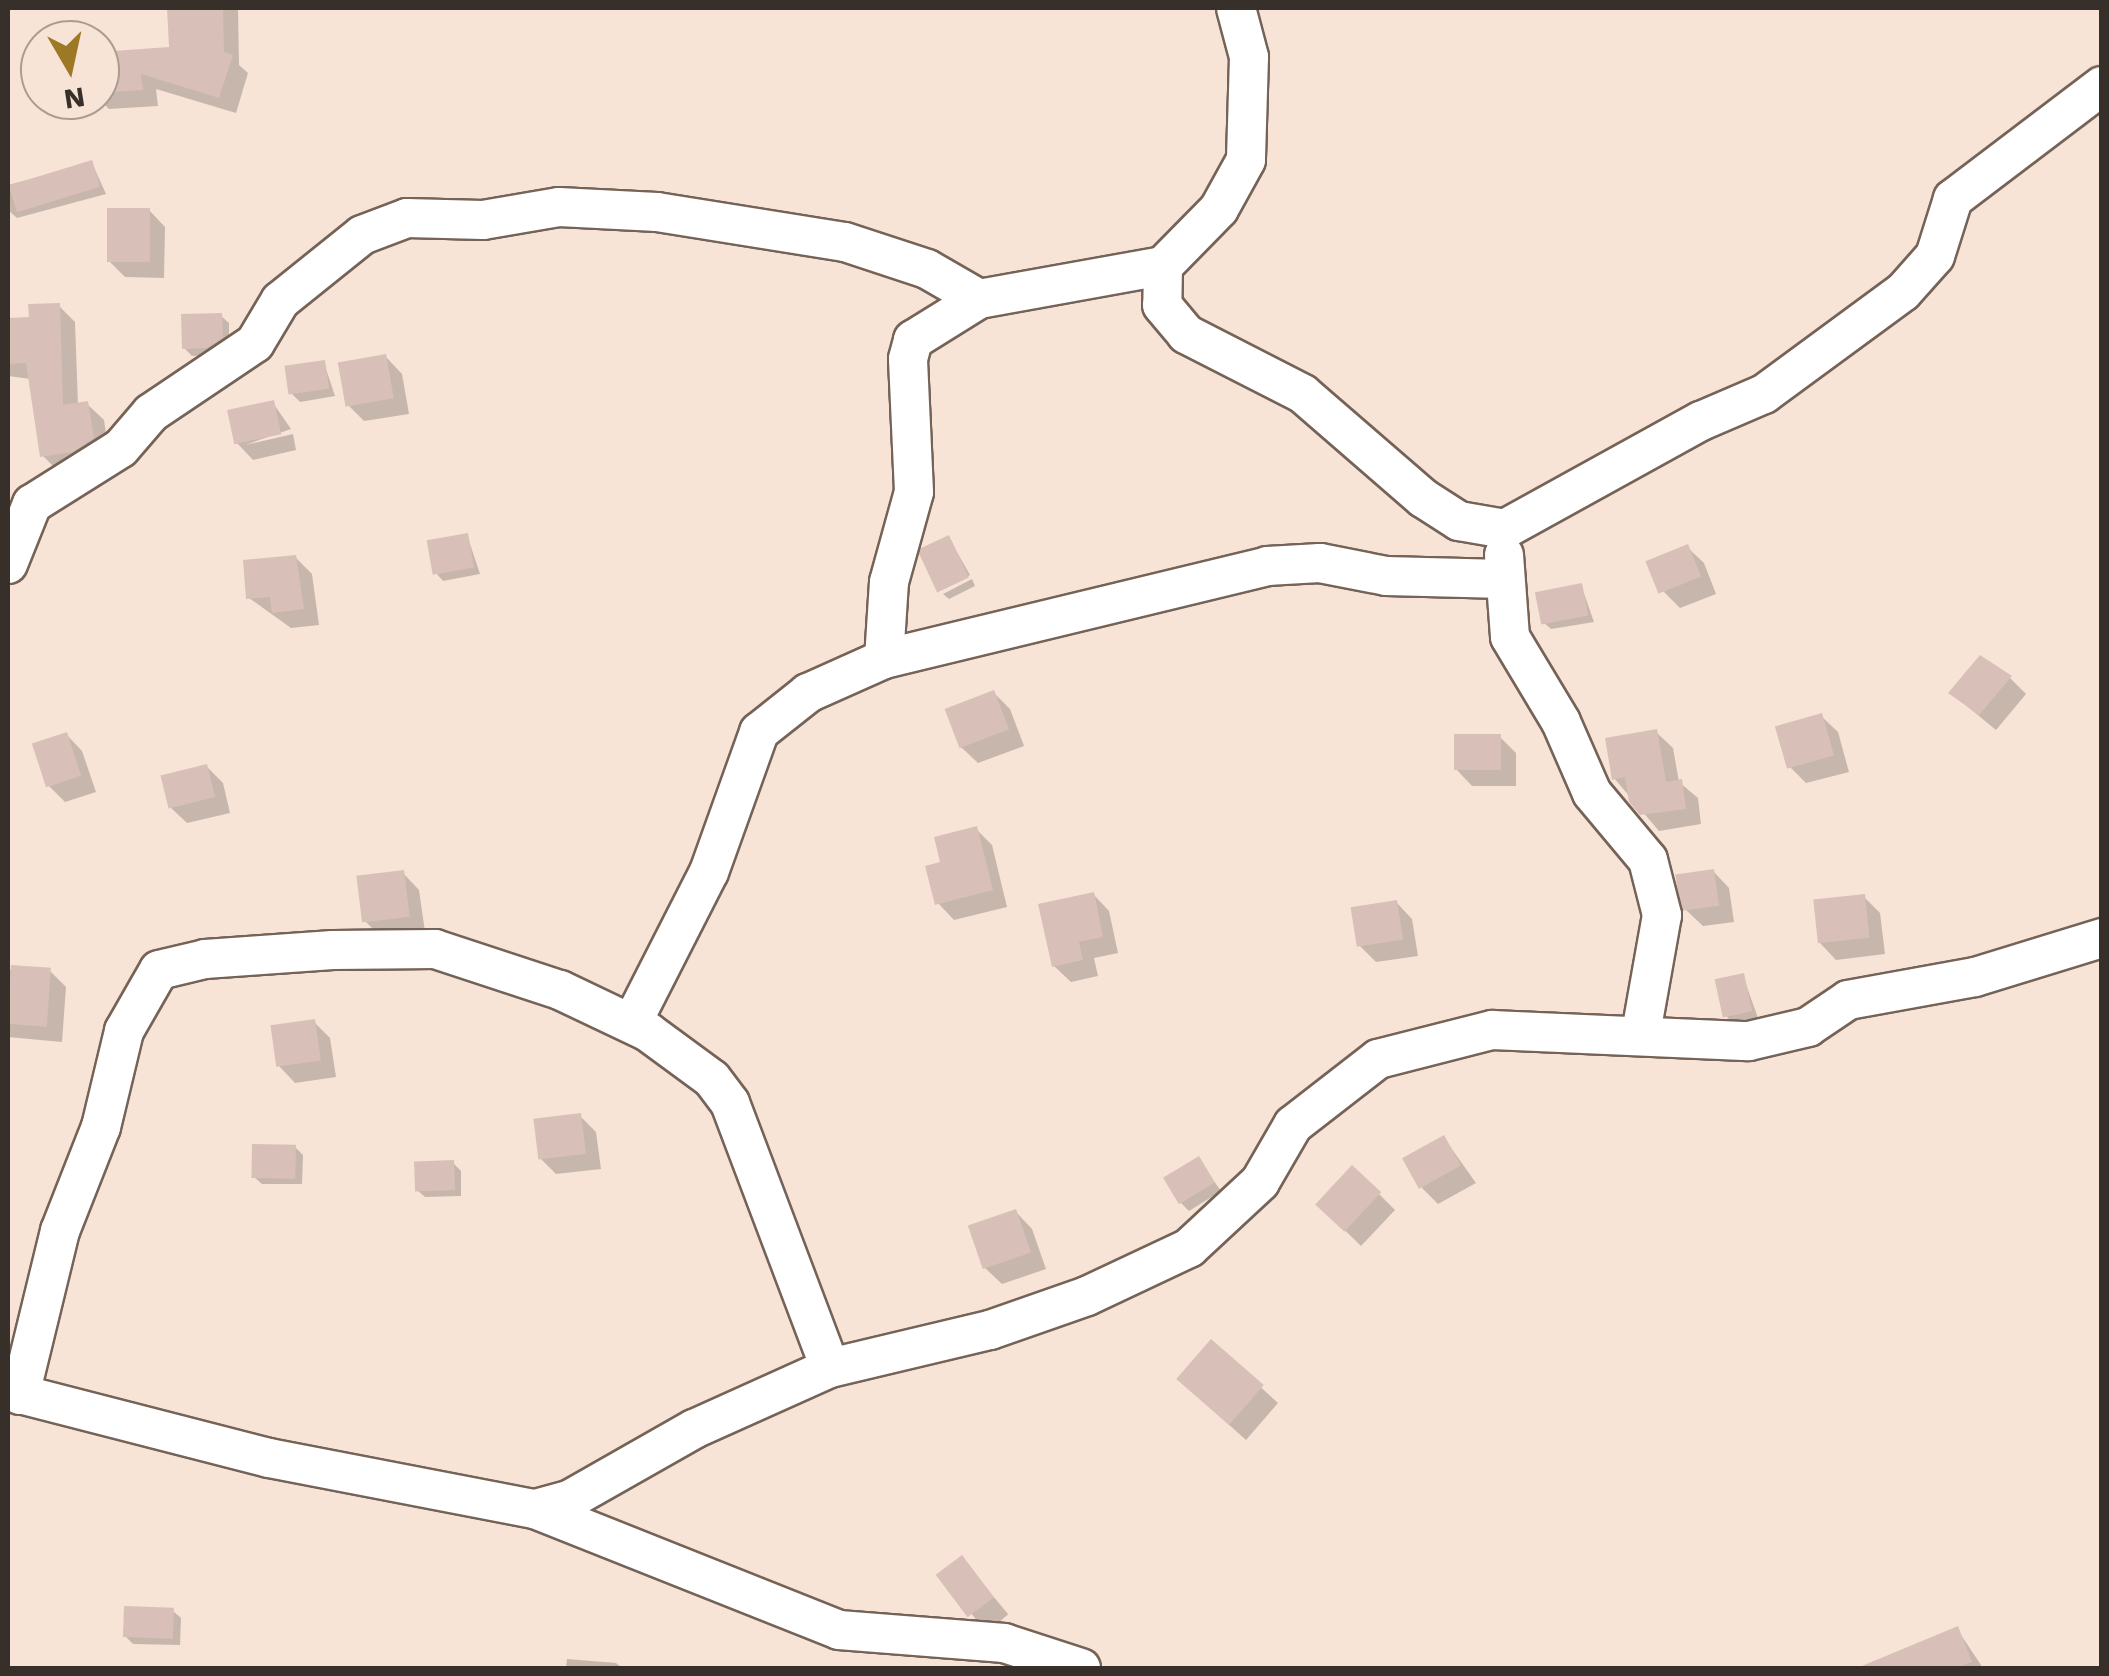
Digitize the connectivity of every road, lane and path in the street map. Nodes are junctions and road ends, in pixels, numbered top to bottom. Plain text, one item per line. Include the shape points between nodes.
1 (1236, 8) edge
2 (2102, 86) edge
3 (1163, 266) junction
4 (979, 300) junction
5 (1505, 529) junction
6 (8, 564) edge
7 (1504, 578) junction
8 (884, 660) junction
9 (2102, 938) edge
10 (632, 1023) junction
11 (1641, 1033) junction
12 (830, 1368) junction
13 (14, 1393) edge
14 (535, 1508) junction
15 (1080, 1668) edge

1 - 3 street via 1248,58 1246,160 1220,208
2 - 5 street via 1953,199 1935,256 1904,292 1764,394 1701,420
3 - 4 street
3 - 5 street via 1162,306 1186,334 1303,394 1447,513
4 - 6 street via 927,270 845,242 656,212 558,207 482,220 407,218 362,235 280,301 255,343 151,413 121,448 32,504
4 - 8 street via 913,340 908,359 914,492 889,582
5 - 7 street
7 - 8 street via 1386,576 1320,563 1267,566
7 - 11 street via 1510,637 1562,722 1592,793 1648,860 1662,915
8 - 10 street via 808,693 759,732 709,872
9 - 11 street via 1975,978 1848,1000 1808,1027 1749,1040
10 - 12 street via 712,1079 730,1103
10 - 13 street via 560,990 434,949 206,958 159,970 124,1031 101,1127 60,1231
11 - 12 street via 1492,1030 1378,1058 1293,1125 1260,1182 1188,1248 1087,1296 990,1330
12 - 14 street via 694,1429 569,1500
13 - 14 street via 268,1458
14 - 15 street via 839,1630 1004,1643

